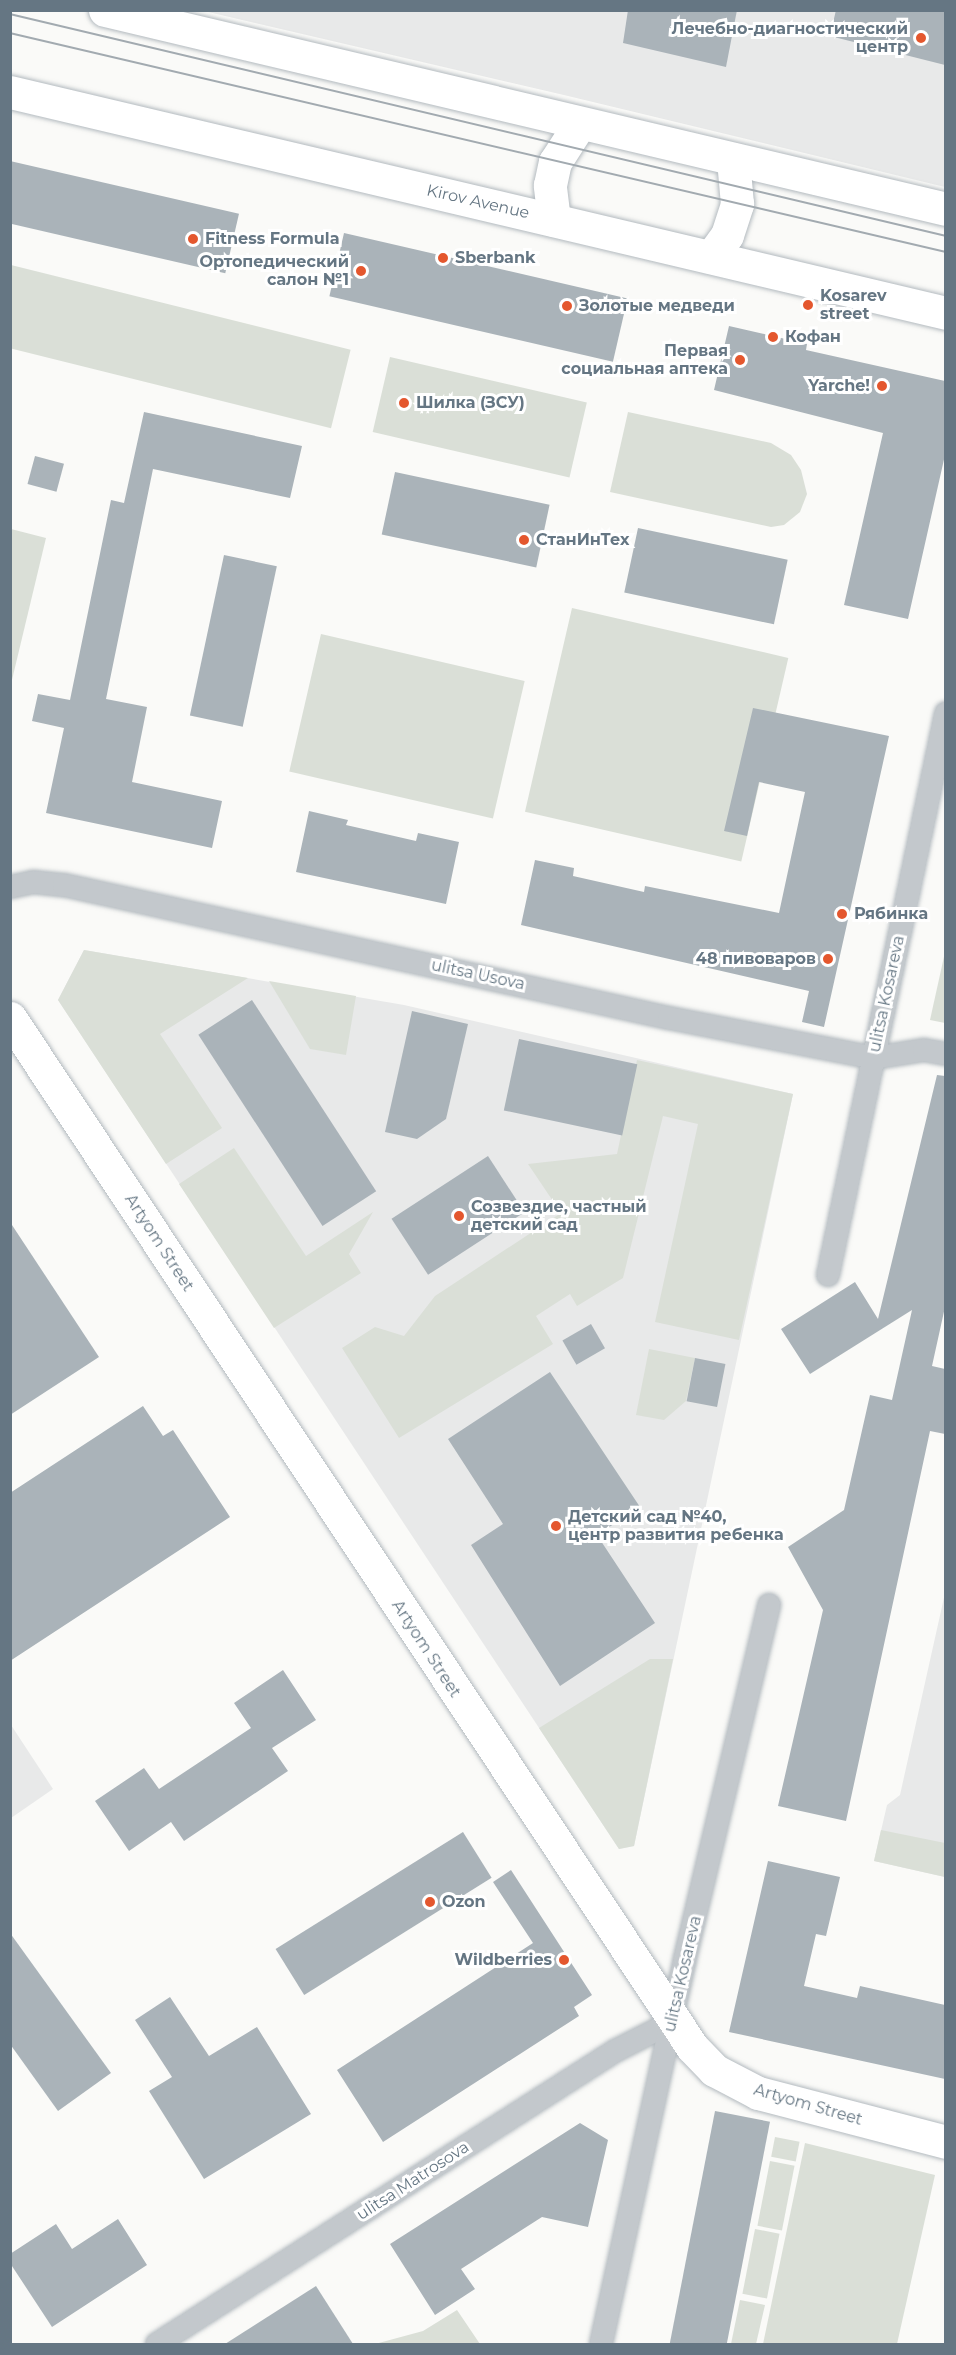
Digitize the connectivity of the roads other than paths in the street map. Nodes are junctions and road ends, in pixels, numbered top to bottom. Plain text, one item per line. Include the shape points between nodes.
1 (105, 10) edge
2 (10, 92) edge
3 (580, 123) junction
4 (733, 159) junction
5 (945, 209) edge
6 (554, 220) junction
7 (711, 257) junction
8 (945, 313) edge
9 (945, 713) edge
10 (10, 887) edge
11 (10, 1018) edge
12 (945, 1054) edge
13 (874, 1058) junction
14 (828, 1275) dead end
15 (769, 1605) dead end
16 (672, 2022) junction
17 (945, 2142) edge
18 (157, 2344) edge
19 (601, 2344) edge

1 - 3 main road
2 - 6 main road, Kirov Avenue
3 - 4 main road
3 - 6 main road via 555,162 550,185
4 - 5 main road
4 - 7 main road via 737,204 727,235
6 - 7 main road, Kirov Avenue
7 - 8 main road, Kirov Avenue
9 - 13 street, ulitsa Kosareva
10 - 13 street, ulitsa Usova via 33,882 64,885
11 - 16 main road, Artyom Street
12 - 13 street, ulitsa Usova via 924,1050
13 - 14 street, ulitsa Kosareva
15 - 16 street, ulitsa Kosareva
16 - 17 main road, Artyom Street via 714,2070 742,2086
16 - 18 street, ulitsa Matrosova via 615,2051
16 - 19 street, ulitsa Kosareva

